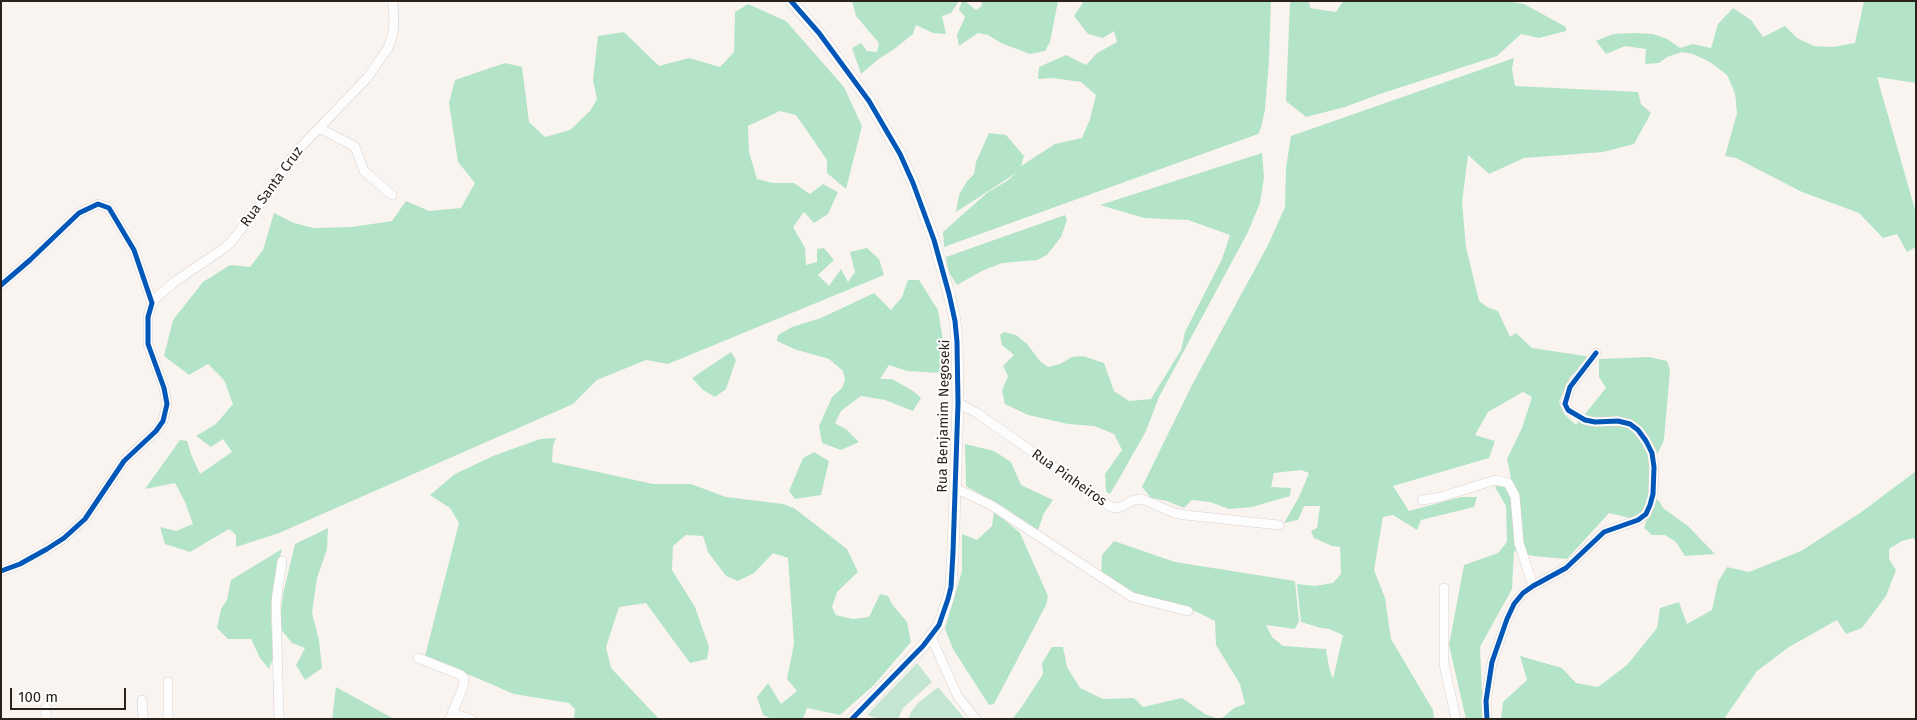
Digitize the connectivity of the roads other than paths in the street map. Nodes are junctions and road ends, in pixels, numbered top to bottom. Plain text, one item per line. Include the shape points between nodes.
1 (393, 1) edge
2 (791, 1) edge
3 (319, 128) junction
4 (392, 195) dead end
5 (1, 285) edge
6 (152, 303) junction
7 (1596, 354) dead end
8 (958, 403) junction
9 (955, 488) junction
10 (1422, 500) dead end
11 (1279, 525) dead end
12 (282, 561) dead end
13 (1, 571) edge
14 (1533, 586) junction
15 (1444, 588) dead end
16 (1188, 611) dead end
17 (931, 637) junction
18 (418, 658) dead end
19 (168, 682) dead end
20 (142, 700) dead end
21 (46, 708) dead end
22 (451, 716) edge
23 (46, 719) edge
24 (143, 719) edge
25 (168, 719) edge
26 (279, 719) edge
27 (471, 719) edge
28 (852, 719) edge
29 (976, 719) edge
30 (1456, 719) edge
31 (1488, 719) edge

1 - 3 street, Rua Santa Cruz via 394,25 388,48 367,78
2 - 8 main road, Rua Benjamim Negoseki via 868,100 913,183 937,249 955,321
3 - 4 street via 355,147 364,171
3 - 6 street, Rua Santa Cruz via 287,163 231,242 177,280
5 - 6 street via 73,217 98,204 109,208 128,238 138,257
6 - 13 street via 148,317 148,344 167,395 162,421 149,439 124,461 94,508 75,529 47,549
7 - 14 street via 1570,387 1565,404 1568,410 1585,420 1618,421 1638,430 1652,453 1653,494 1646,514 1604,532 1566,568
8 - 9 main road, Rua Benjamim Negoseki
8 - 11 street, Rua Pinheiros via 1111,507 1118,508 1142,499 1174,513
9 - 16 street via 991,505 1132,597
9 - 17 main road, Rua Benjamim Negoseki via 951,587
10 - 14 street via 1495,480 1508,483 1515,496 1519,543
12 - 26 street via 276,601
14 - 31 street via 1514,604 1497,644 1488,683
15 - 30 street via 1444,664
17 - 28 main road, Rua Benjamim Negoseki
17 - 29 street via 958,697
18 - 22 street via 464,678
19 - 25 street
20 - 24 street
21 - 23 street
22 - 27 street

